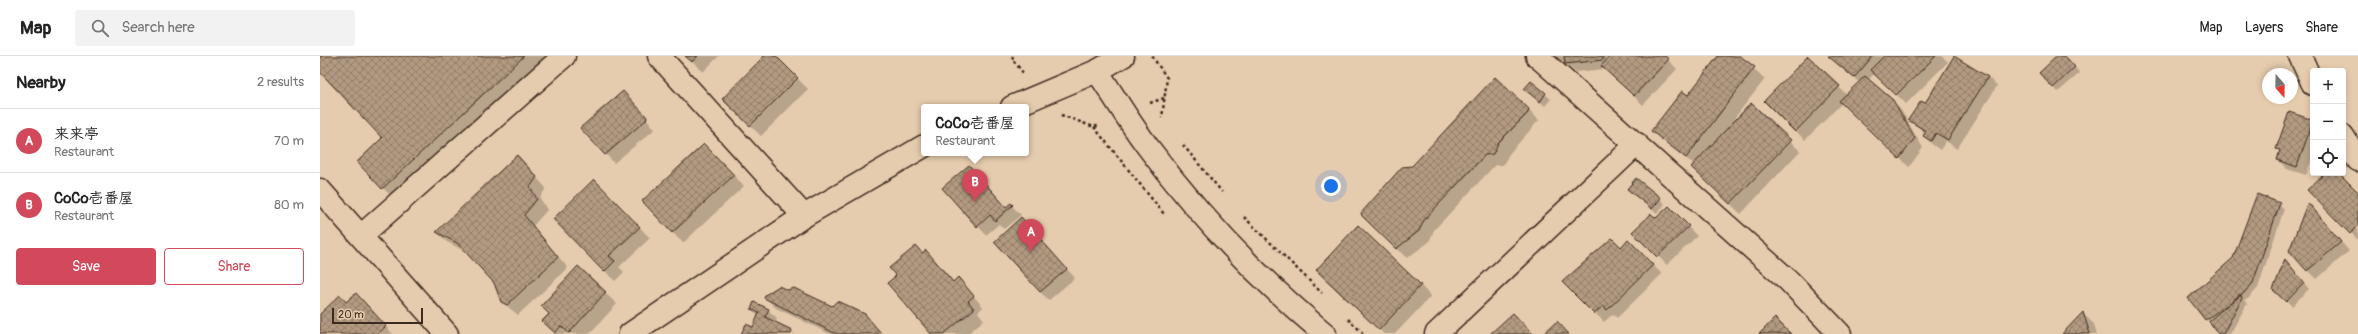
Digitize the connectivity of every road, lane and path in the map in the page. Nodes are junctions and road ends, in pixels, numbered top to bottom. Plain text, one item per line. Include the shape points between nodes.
1 (564, 56) edge
2 (659, 56) edge
3 (1123, 56) edge
4 (1152, 56) edge
5 (1537, 56) edge
6 (2300, 56) edge
7 (1090, 63) edge
8 (2310, 78) edge
9 (1017, 104) edge
10 (1166, 124) dead end
11 (2346, 140) edge
12 (1181, 142) dead end
13 (1637, 144) junction
14 (921, 148) edge
15 (2358, 160) edge
16 (320, 190) edge
17 (1225, 196) dead end
18 (1240, 213) dead end
19 (804, 216) junction
20 (362, 235) junction
21 (1324, 296) dead end
22 (1347, 318) dead end
23 (447, 334) edge
24 (630, 334) edge
25 (1325, 334) edge
26 (1364, 334) edge
27 (1436, 334) edge
28 (1840, 334) edge

1 - 20 street
2 - 19 street
3 - 7 street
4 - 10 path via 1168,78 1162,119
5 - 13 street
6 - 8 street
7 - 9 street
7 - 25 street via 1148,147 1224,239 1294,308
11 - 15 street
12 - 17 path
13 - 27 street
13 - 28 street via 1789,281
14 - 19 street
16 - 20 street
18 - 21 path
19 - 24 street
20 - 23 street
22 - 26 path

